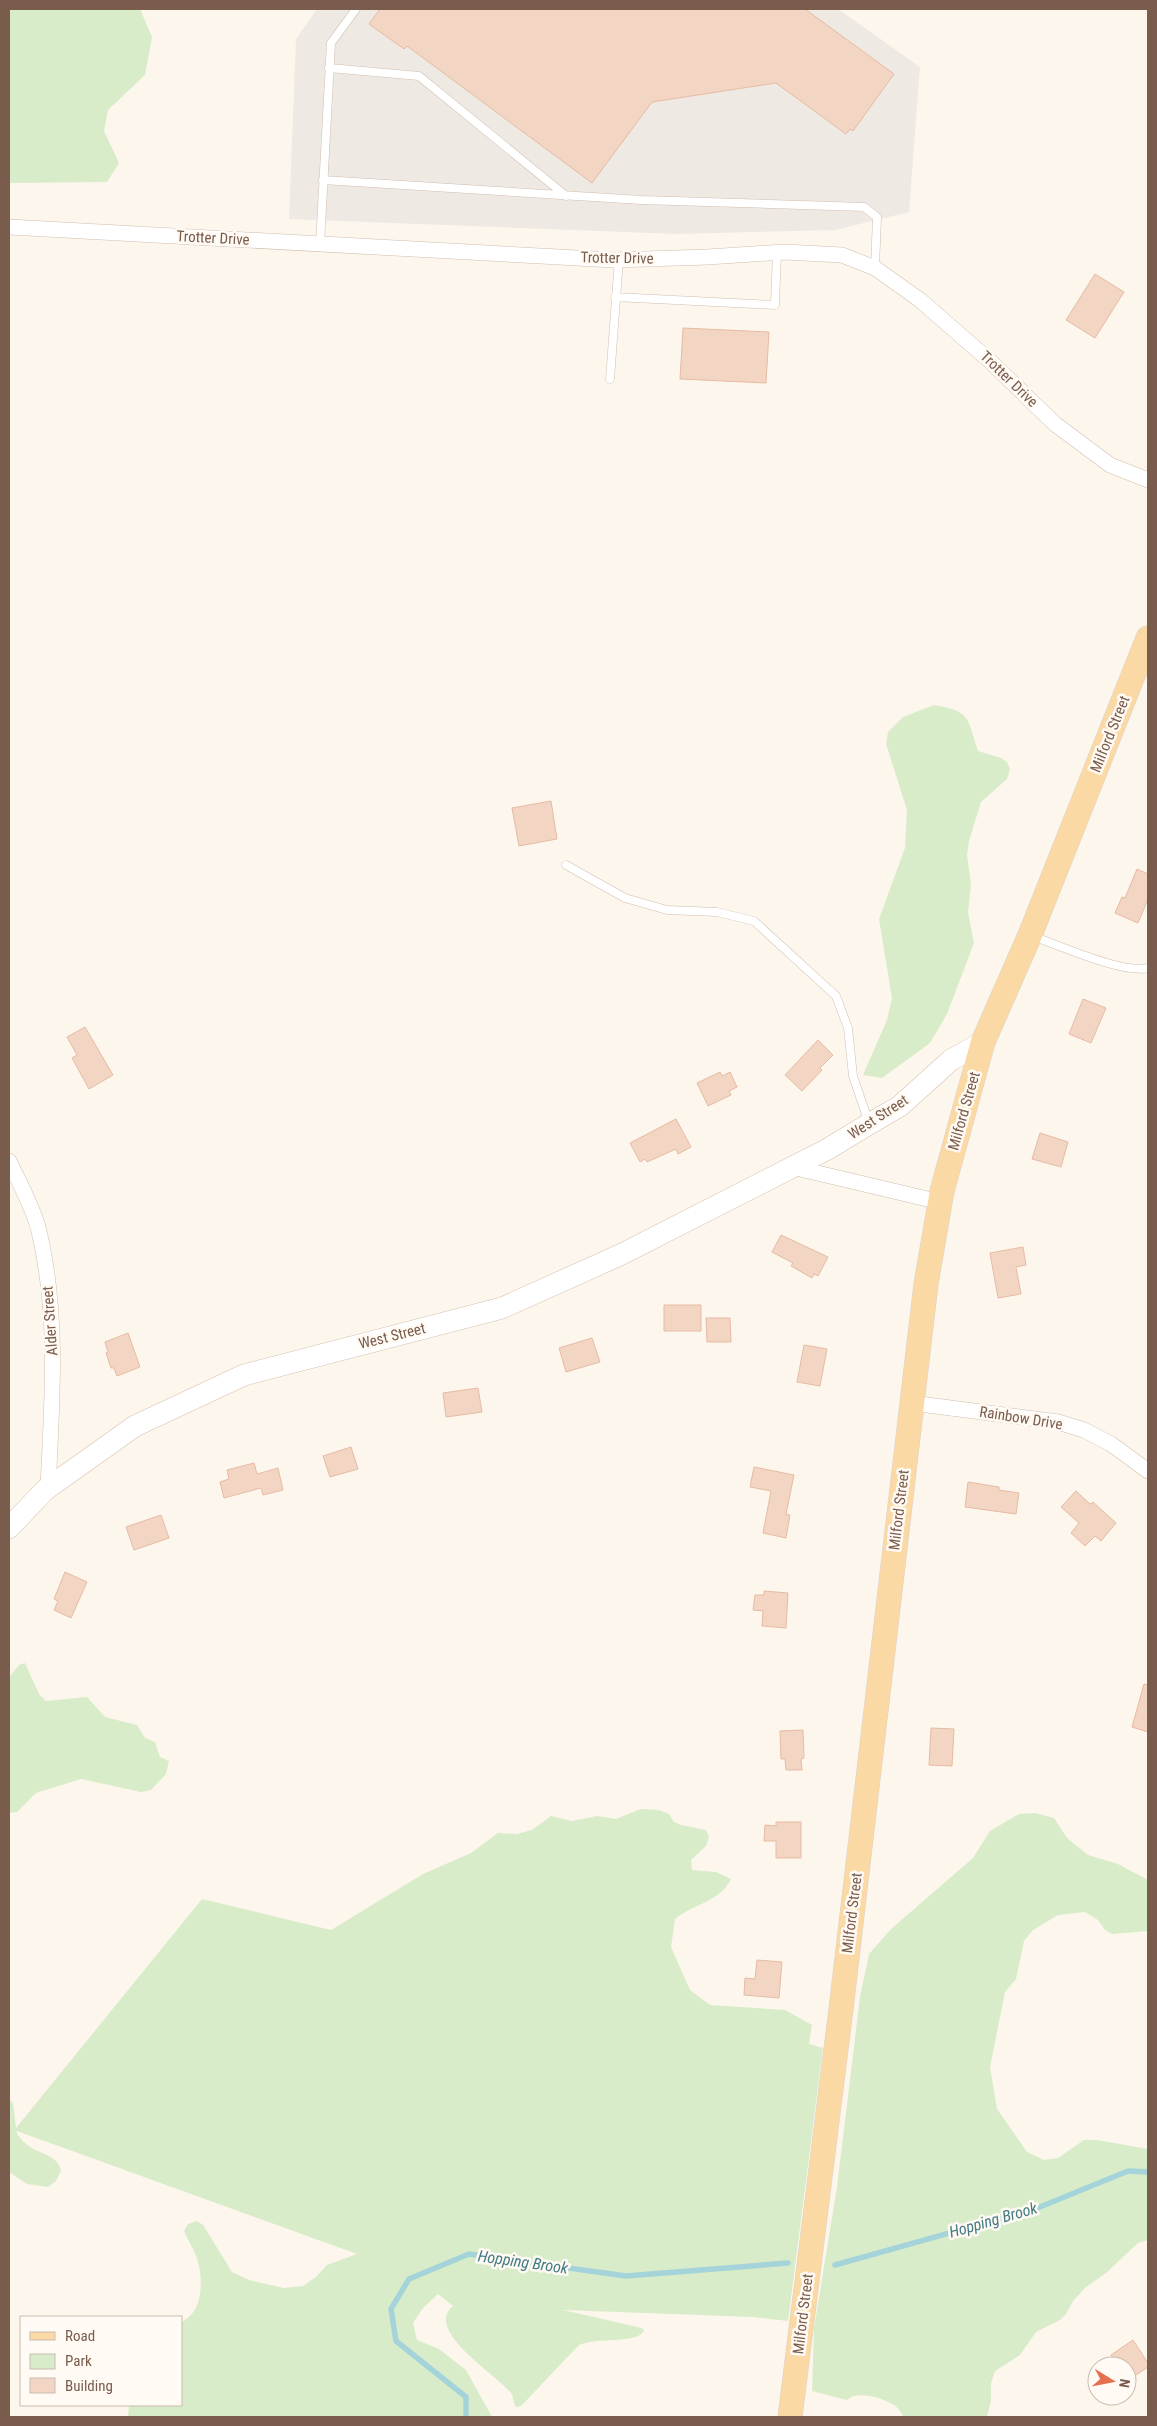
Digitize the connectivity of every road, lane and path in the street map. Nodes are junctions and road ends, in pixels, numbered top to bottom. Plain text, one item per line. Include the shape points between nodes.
1 (356, 9) edge
2 (329, 68) junction
3 (323, 180) junction
4 (566, 196) junction
5 (9, 227) edge
6 (320, 244) junction
7 (777, 252) junction
8 (619, 259) junction
9 (875, 268) junction
10 (615, 297) junction
11 (610, 379) dead end
12 (1148, 480) edge
13 (1148, 638) edge
14 (566, 865) dead end
15 (1030, 935) junction
16 (1148, 968) edge
17 (983, 1042) junction
18 (869, 1124) junction
19 (9, 1161) edge
20 (792, 1167) junction
21 (940, 1202) junction
22 (912, 1403) junction
23 (1148, 1471) edge
24 (48, 1488) junction
25 (9, 1528) edge
26 (790, 2417) edge

1 - 2 lane via 331,42
2 - 3 lane
2 - 4 lane via 419,76
3 - 4 lane
3 - 6 lane
4 - 9 lane via 864,208 877,217
5 - 6 street, Trotter Drive
6 - 8 street, Trotter Drive
7 - 8 street, Trotter Drive
7 - 9 street, Trotter Drive via 842,255
7 - 10 lane via 775,305
8 - 10 lane
9 - 12 street, Trotter Drive via 920,300 1055,424 1110,465
10 - 11 lane
13 - 15 main road, Milford Street
14 - 18 lane via 625,898 667,910 717,912 754,921 836,996 848,1028 853,1076
15 - 16 lane via 1109,963 1141,970
15 - 17 main road, Milford Street
17 - 18 street, West Street via 951,1060 900,1106
17 - 21 main road, Milford Street
18 - 20 street, West Street
19 - 24 street, Alder Street via 39,1229 50,1290 54,1359
20 - 21 street
20 - 24 street, West Street via 622,1254 502,1308 244,1374 135,1426
21 - 22 main road, Milford Street via 926,1284
22 - 23 street, Rainbow Drive via 1058,1422 1084,1430 1111,1444
22 - 26 main road, Milford Street
24 - 25 street, West Street

